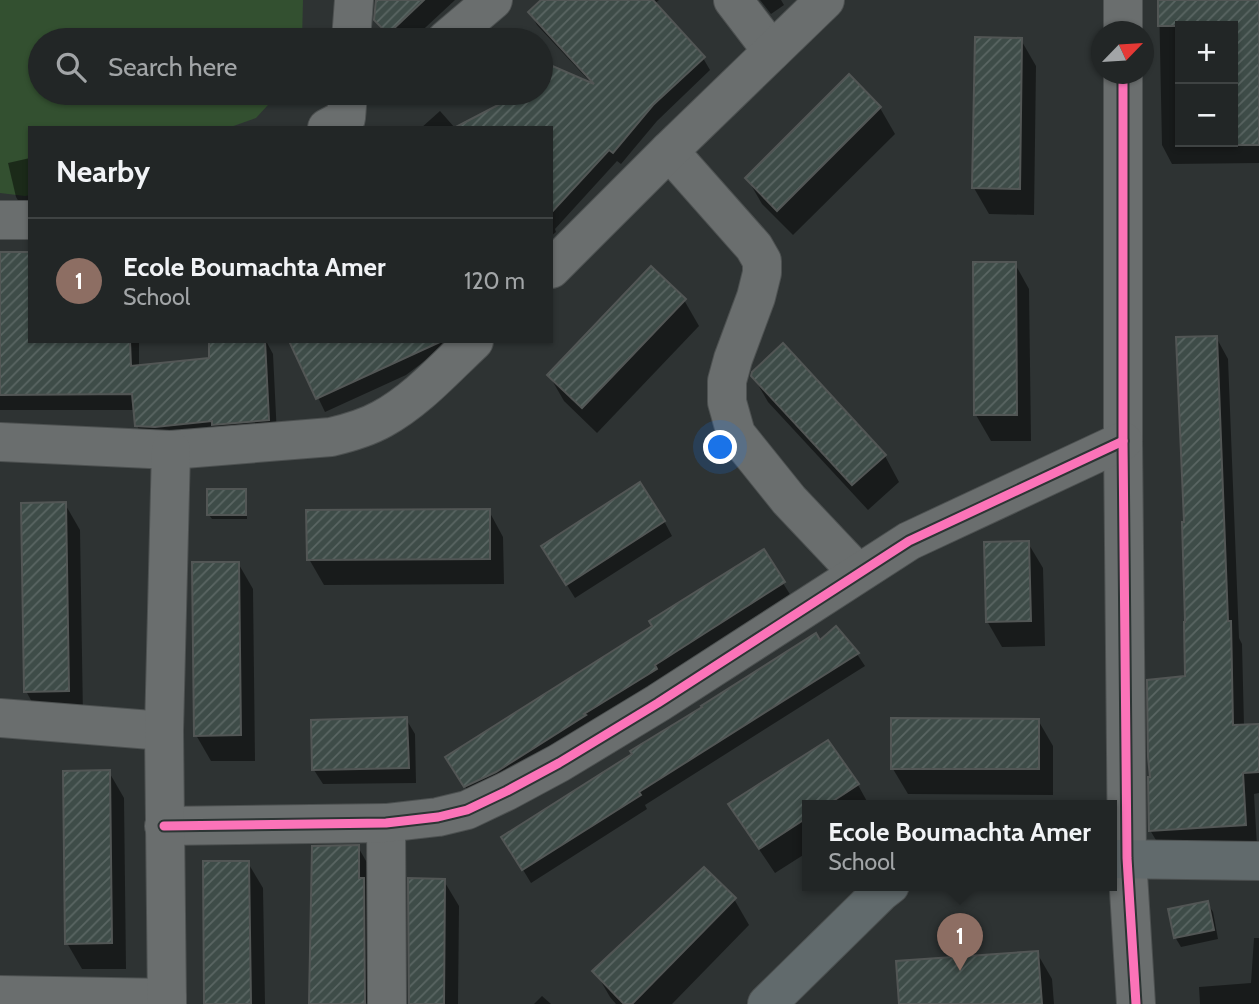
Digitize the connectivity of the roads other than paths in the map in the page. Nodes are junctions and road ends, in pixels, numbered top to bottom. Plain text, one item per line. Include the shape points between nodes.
1 (354, 0) edge
2 (493, 0) edge
3 (733, 0) edge
4 (825, 0) edge
5 (1123, 0) edge
6 (1123, 21) edge
7 (352, 28) edge
8 (460, 28) edge
9 (772, 51) junction
10 (1123, 84) edge
11 (356, 105) edge
12 (340, 113) edge
13 (669, 150) junction
14 (0, 220) edge
15 (28, 220) edge
16 (553, 267) edge
17 (472, 343) edge
18 (0, 442) edge
19 (1123, 442) junction
20 (171, 450) junction
21 (858, 573) junction
22 (0, 718) edge
23 (164, 730) junction
24 (386, 823) junction
25 (164, 826) junction
26 (1119, 859) edge
27 (1259, 861) edge
28 (882, 891) edge
29 (0, 995) edge
30 (167, 1001) edge
31 (387, 1004) edge
32 (767, 1004) edge
33 (1136, 1004) edge

1 - 7 street
2 - 8 street
3 - 9 street
4 - 9 street
5 - 6 street
9 - 13 street
10 - 19 street
11 - 12 street
13 - 16 street
13 - 21 street via 762,261 756,297 727,381 727,402 737,434 789,500
14 - 15 street
17 - 20 street via 414,397 354,432
18 - 20 street
19 - 21 street via 909,541
19 - 26 street
20 - 23 street
21 - 24 street via 659,703 507,791 467,810
22 - 23 street
23 - 25 street
24 - 25 street
24 - 31 street
25 - 30 street
26 - 27 main road
26 - 33 street
28 - 32 main road
29 - 30 street

